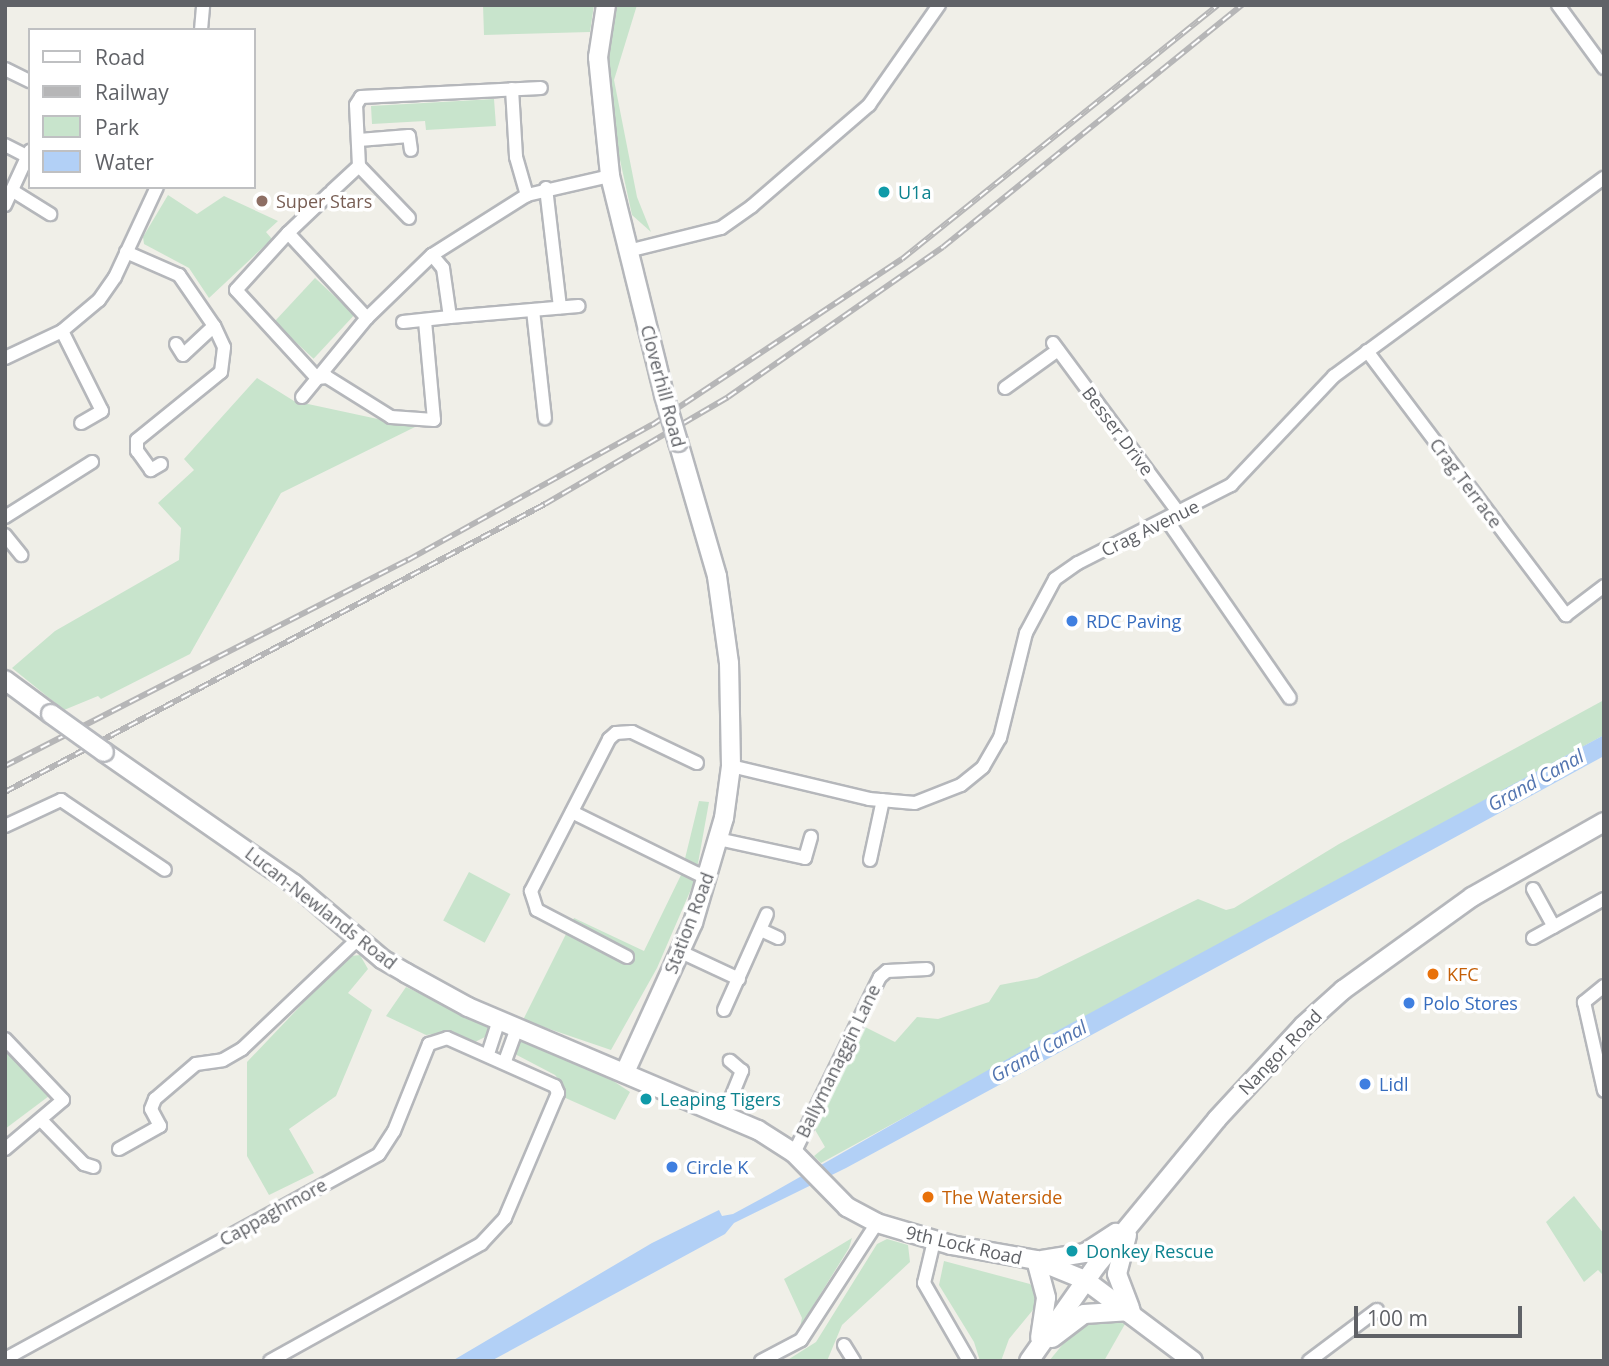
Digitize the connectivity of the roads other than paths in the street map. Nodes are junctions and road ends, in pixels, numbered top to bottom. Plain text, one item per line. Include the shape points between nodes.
1 (203, 5) edge
2 (606, 5) edge
3 (939, 5) edge
4 (1564, 7) edge
5 (201, 28) edge
6 (1604, 68) edge
7 (5, 69) edge
8 (28, 80) edge
9 (541, 88) dead end
10 (512, 89) junction
11 (359, 140) junction
12 (5, 145) edge
13 (411, 149) dead end
14 (28, 154) edge
15 (28, 156) edge
16 (359, 166) junction
17 (610, 176) junction
18 (1604, 178) edge
19 (546, 188) junction
20 (156, 189) edge
21 (13, 191) junction
22 (527, 195) junction
23 (5, 205) edge
24 (50, 214) dead end
25 (410, 218) dead end
26 (288, 233) junction
27 (628, 251) junction
28 (126, 252) junction
29 (432, 255) junction
30 (579, 306) dead end
31 (560, 307) junction
32 (533, 310) junction
33 (450, 317) junction
34 (367, 318) junction
35 (403, 322) dead end
36 (425, 322) junction
37 (214, 326) junction
38 (62, 331) junction
39 (176, 344) dead end
40 (1367, 351) junction
41 (5, 358) edge
42 (317, 378) junction
43 (1004, 388) dead end
44 (302, 397) dead end
45 (545, 418) dead end
46 (81, 423) dead end
47 (93, 463) dead end
48 (161, 464) dead end
49 (5, 517) edge
50 (1173, 517) junction
51 (5, 535) edge
52 (21, 555) dead end
53 (1604, 586) edge
54 (5, 680) edge
55 (1290, 698) dead end
56 (697, 763) dead end
57 (731, 766) junction
58 (883, 800) junction
59 (572, 812) junction
60 (1604, 822) edge
61 (5, 826) edge
62 (811, 836) dead end
63 (718, 839) junction
64 (870, 860) dead end
65 (165, 870) dead end
66 (708, 879) junction
67 (1533, 889) dead end
68 (1604, 899) edge
69 (768, 914) dead end
70 (1553, 927) junction
71 (761, 930) junction
72 (778, 938) dead end
73 (1534, 938) dead end
74 (358, 939) junction
75 (681, 952) junction
76 (627, 957) dead end
77 (927, 968) dead end
78 (739, 979) junction
79 (1604, 986) edge
80 (724, 1010) dead end
81 (499, 1021) junction
82 (517, 1028) junction
83 (5, 1039) edge
84 (488, 1054) junction
85 (505, 1061) junction
86 (730, 1061) dead end
87 (1601, 1063) edge
88 (625, 1072) junction
89 (1604, 1091) edge
90 (724, 1115) junction
91 (41, 1119) junction
92 (5, 1149) edge
93 (119, 1149) dead end
94 (794, 1153) junction
95 (94, 1167) dead end
96 (877, 1223) junction
97 (1131, 1224) junction
98 (934, 1241) junction
99 (1036, 1260) junction
100 (1085, 1280) junction
101 (1377, 1310) dead end
102 (1131, 1311) junction
103 (844, 1345) dead end
104 (1032, 1356) edge
105 (5, 1359) edge
106 (270, 1361) edge
107 (761, 1361) edge
108 (854, 1361) edge
109 (969, 1361) edge
110 (1193, 1361) edge
111 (1309, 1361) edge

1 - 5 street
2 - 17 street, Cloverhill Road via 598,57
3 - 27 street via 869,105 752,206 721,228
4 - 6 street
7 - 8 street
9 - 10 street
10 - 11 street via 361,97 356,105
10 - 22 street via 516,157
11 - 13 street via 409,136
11 - 16 street
12 - 14 street
15 - 21 street
16 - 25 street
16 - 26 street
17 - 19 street
17 - 27 street, Cloverhill Road
18 - 40 street, Crag Avenue
19 - 22 street
19 - 31 street
20 - 28 street
21 - 23 street
21 - 24 street
22 - 29 street
26 - 34 street
26 - 42 street via 236,290
27 - 57 street, Cloverhill Road, bridge via 717,576 729,663
28 - 37 street via 179,275
28 - 38 street via 99,300
29 - 33 street via 443,268
29 - 34 street
30 - 31 street
31 - 32 street
32 - 33 street
32 - 45 street
33 - 36 street
34 - 42 street
35 - 36 street
36 - 42 street via 434,420 390,417 327,377
37 - 39 street via 183,355
37 - 48 street via 225,347 221,372 137,440 137,451 151,470
38 - 41 street
38 - 46 street via 102,411
40 - 50 street, Crag Avenue via 1323,386 1231,485
40 - 53 street, Crag Terrace via 1566,615
42 - 44 street
43 - 50 street, Besser Drive via 1056,346
47 - 49 street
50 - 55 street, Besser Drive
50 - 58 street, Crag Avenue via 1078,562 1055,579 1026,633 1000,738 982,767 937,797 915,803
51 - 52 street
54 - 74 street, Lucan-Newlands Road, bridge via 294,884
56 - 59 street via 632,732 617,733
57 - 58 street, Crag Avenue
57 - 63 street, Station Road
58 - 64 street
59 - 66 street
59 - 76 street via 531,891 531,901 537,910
60 - 97 street, Nangor Road via 1472,897 1343,990 1266,1063
61 - 65 street via 61,800
62 - 63 street via 805,858
63 - 66 street, Station Road
66 - 75 street, Station Road
67 - 70 street
68 - 70 street
69 - 71 street
70 - 73 street
71 - 72 street
71 - 78 street
74 - 81 street, Lucan-Newlands Road via 382,959
74 - 93 street via 242,1049 223,1060 195,1064 155,1099 151,1109 160,1126
75 - 78 street
75 - 88 street, Station Road
77 - 94 street, Ballymanaggin Lane via 887,971 880,977
78 - 80 street
79 - 87 street via 1584,1002
81 - 82 street, Lucan-Newlands Road
81 - 84 street
82 - 85 street
82 - 88 street, Lucan-Newlands Road
83 - 91 street via 63,1100
84 - 85 street, Cappaghmore
84 - 105 street, Cappaghmore via 447,1038 429,1044 394,1131 379,1154
85 - 106 street, Cappaghmore via 548,1082 558,1093 498,1228 481,1244
86 - 90 street via 742,1071
87 - 89 street
88 - 90 street, 9th Lock Road
90 - 94 street, 9th Lock Road
91 - 92 street
91 - 95 street via 84,1164
94 - 96 street, 9th Lock Road via 847,1207
96 - 98 street, 9th Lock Road
96 - 107 street via 801,1340
97 - 99 street via 1085,1254
97 - 100 street, Nangor Road
97 - 102 street via 1117,1274
98 - 99 street, 9th Lock Road
98 - 109 street via 924,1283
99 - 100 street, 9th Lock Road
99 - 104 street via 1046,1298
100 - 102 street, 9th Lock Road
100 - 104 street, Nangor Road
101 - 111 street
102 - 104 street via 1084,1314
102 - 110 street, 9th Lock Road
103 - 108 street

